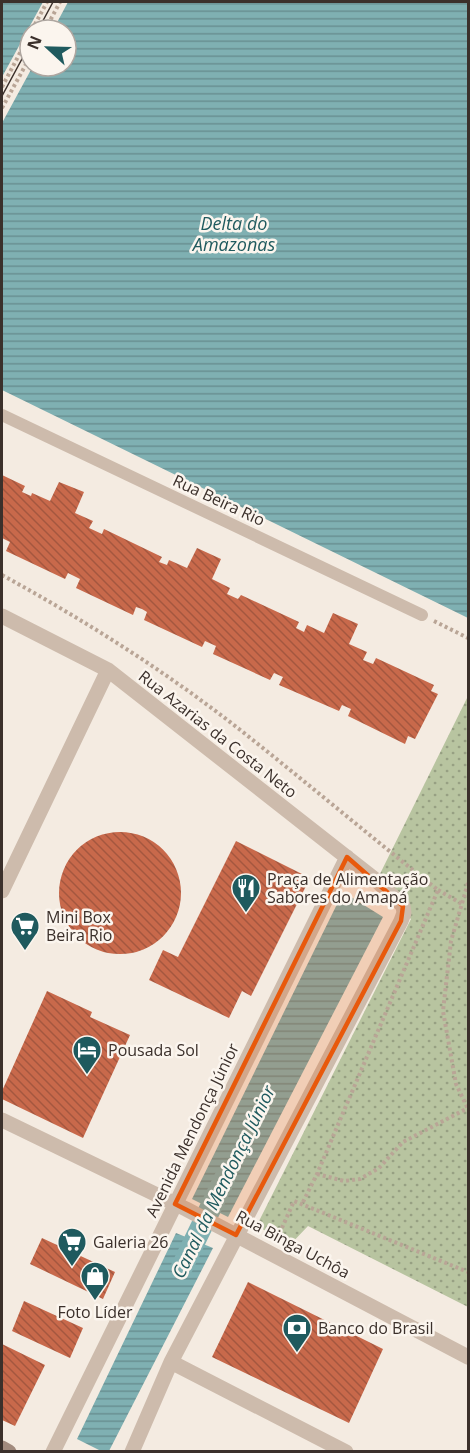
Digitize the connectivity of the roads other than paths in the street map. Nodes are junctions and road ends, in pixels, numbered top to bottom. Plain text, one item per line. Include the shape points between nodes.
1 (2, 415) edge
2 (422, 615) road end
3 (2, 616) edge
4 (108, 670) junction
5 (347, 857) junction
6 (2, 891) edge
7 (2, 1120) edge
8 (180, 1207) junction
9 (231, 1232) junction
10 (468, 1358) edge
11 (171, 1362) junction
12 (2, 1448) edge
13 (9, 1452) edge
14 (53, 1452) edge
15 (132, 1452) edge
16 (346, 1452) edge

1 - 2 lane, Rua Beira Rio
3 - 4 street, Rua Azarias da Costa Neto
4 - 5 street, Rua Azarias da Costa Neto
4 - 6 street
5 - 8 street, Avenida Mendonça Júnior
5 - 9 street, Rua Azarias da Costa Neto via 399,900 403,906 401,921
7 - 8 street, Rua Binga Uchôa
8 - 9 street, Rua Binga Uchôa
8 - 14 street, Avenida Mendonça Júnior
9 - 10 street, Rua Binga Uchôa
9 - 11 street
11 - 15 street
11 - 16 street
12 - 13 main road

